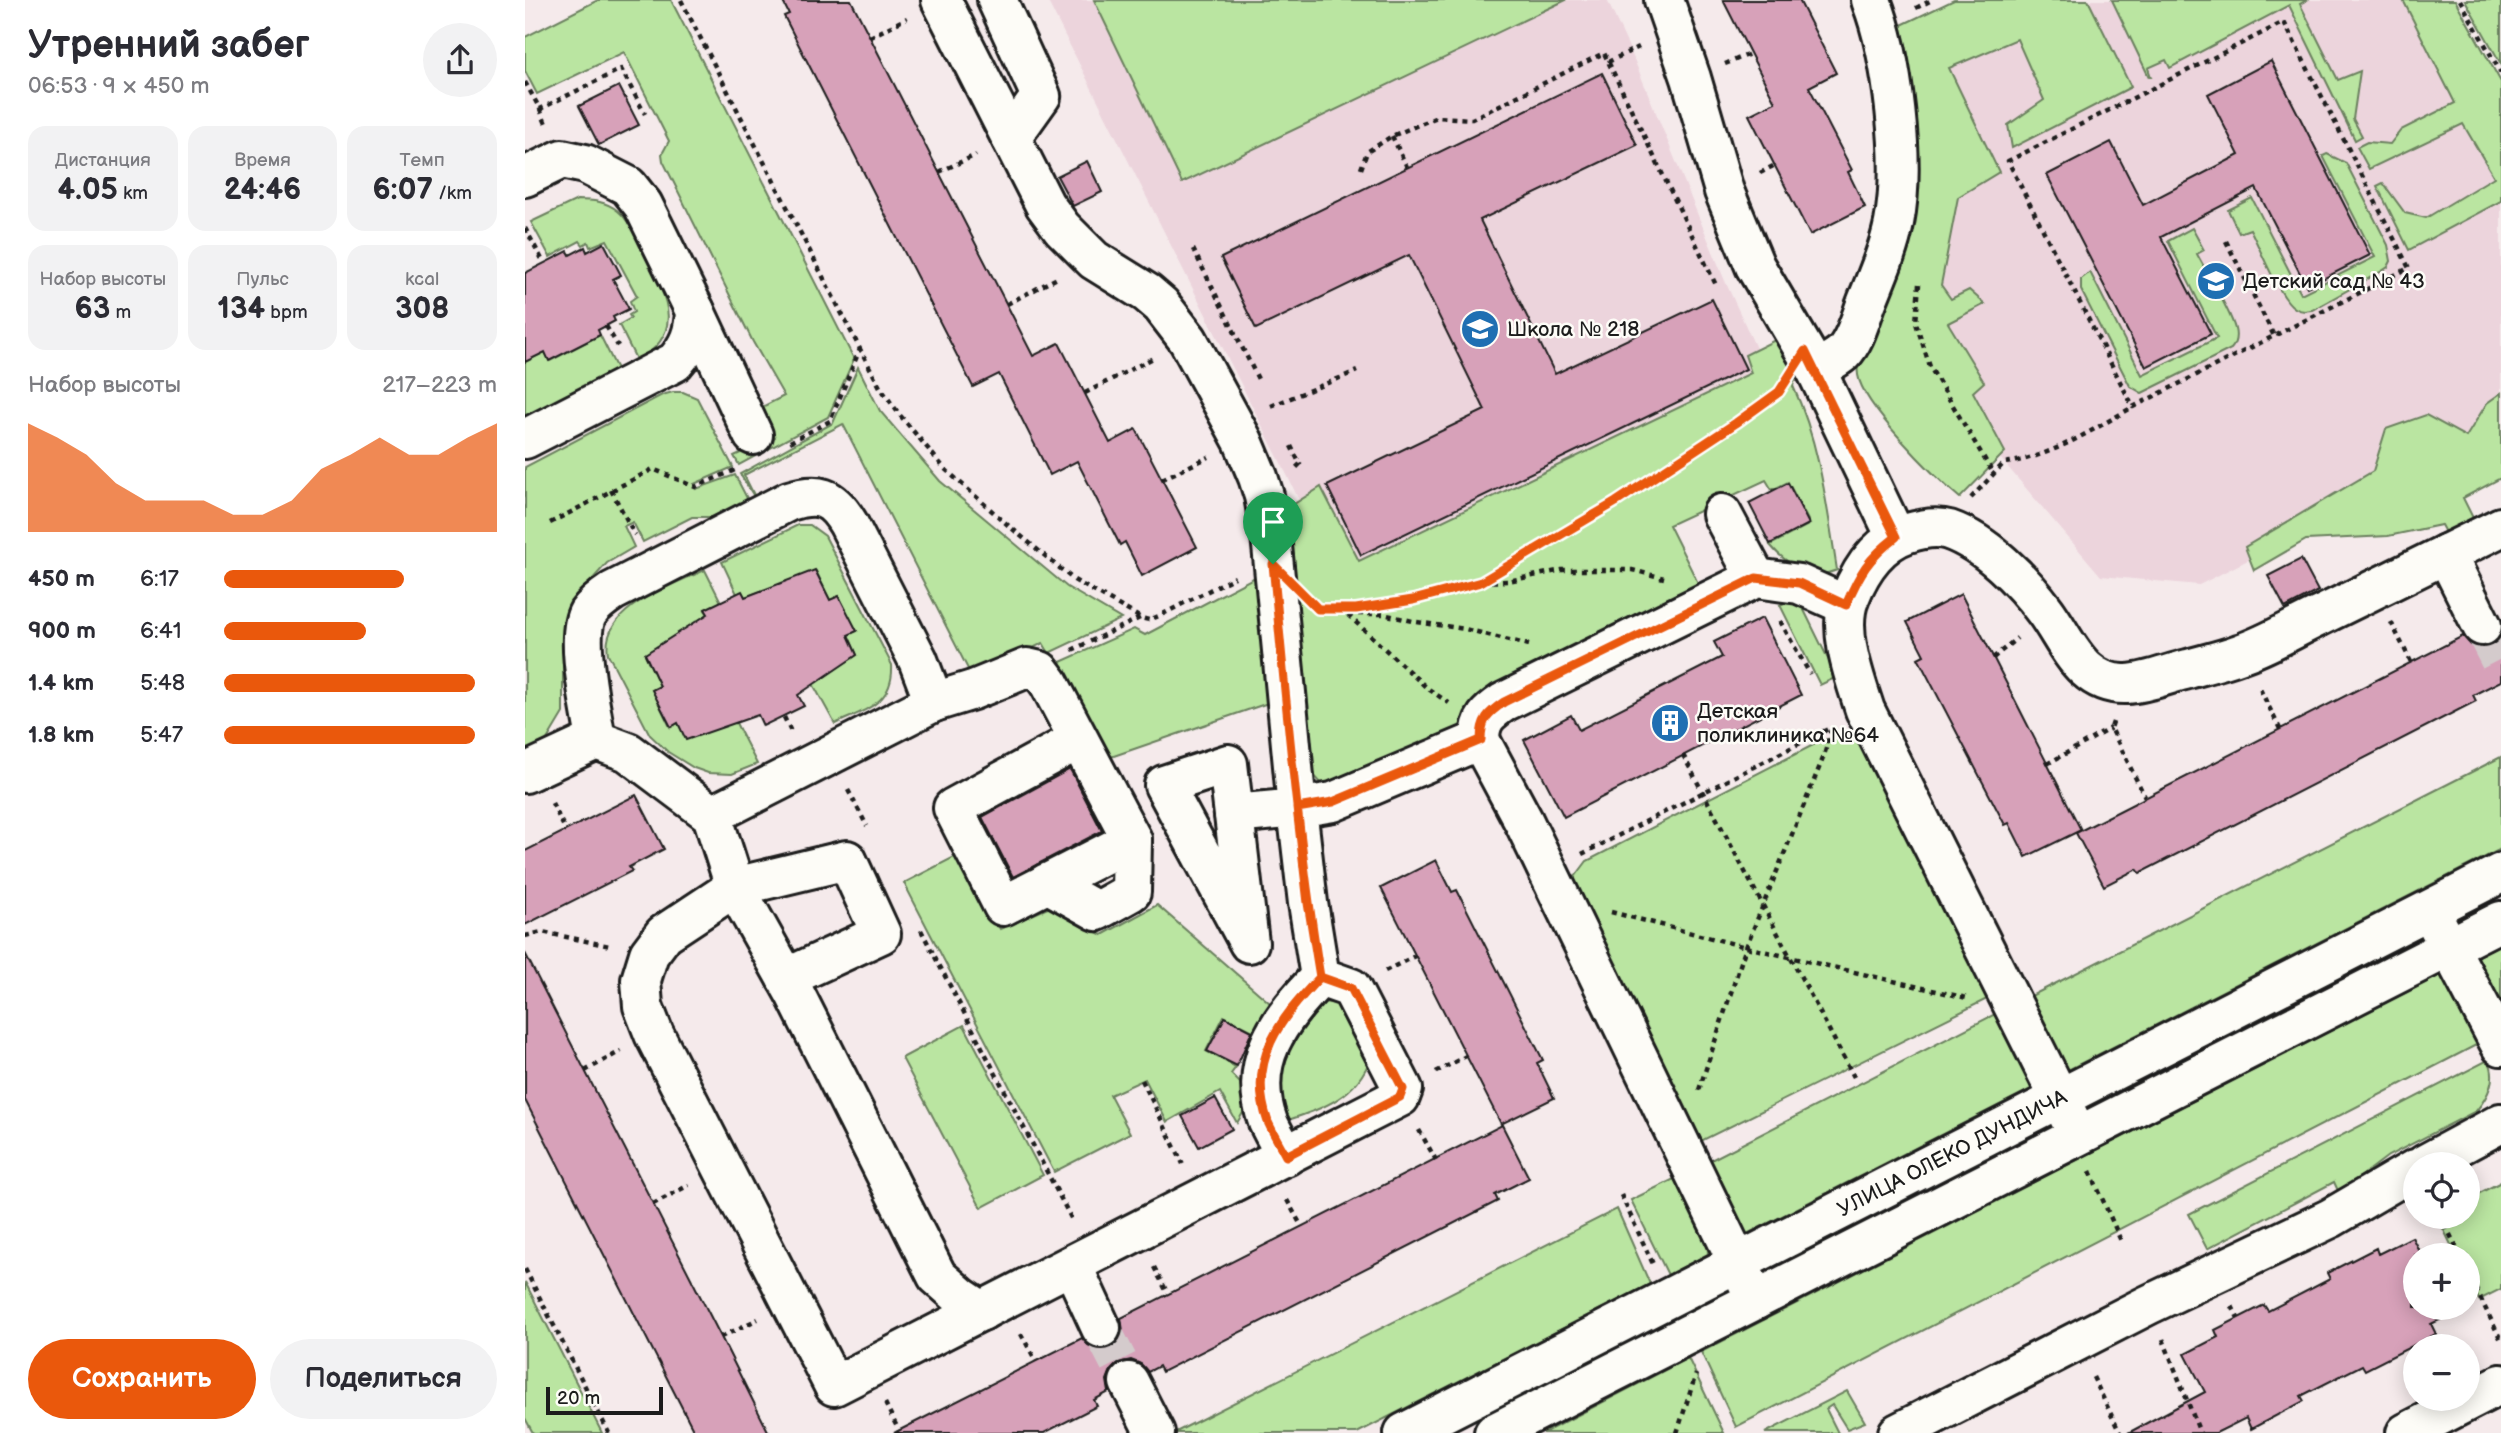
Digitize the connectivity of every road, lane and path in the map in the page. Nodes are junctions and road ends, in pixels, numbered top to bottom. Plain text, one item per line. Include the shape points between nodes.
1 (681, 0) edge
2 (941, 0) edge
3 (997, 0) edge
4 (1664, 0) edge
5 (1871, 0) edge
6 (2460, 0) edge
7 (2501, 73) edge
8 (525, 82) edge
9 (645, 114) dead end
10 (1392, 136) junction
11 (1011, 138) junction
12 (1407, 167) dead end
13 (1361, 169) dead end
14 (525, 177) edge
15 (525, 228) edge
16 (2226, 241) dead end
17 (1193, 248) dead end
18 (1094, 260) junction
19 (544, 263) dead end
20 (1919, 279) dead end
21 (1716, 285) dead end
22 (1006, 304) dead end
23 (695, 312) junction
24 (2274, 336) junction
25 (1188, 340) junction
26 (1810, 361) junction
27 (1357, 371) dead end
28 (1259, 382) dead end
29 (1085, 393) dead end
30 (1265, 394) dead end
31 (1271, 406) junction
32 (2133, 407) junction
33 (1277, 417) dead end
34 (753, 435) dead end
35 (525, 439) edge
36 (1288, 440) dead end
37 (1243, 441) junction
38 (2004, 463) dead end
39 (1300, 464) dead end
40 (1993, 473) dead end
41 (1162, 479) dead end
42 (611, 490) dead end
43 (1722, 514) dead end
44 (2501, 527) edge
45 (1896, 537) junction
46 (2446, 554) junction
47 (1273, 564) junction
48 (654, 570) junction
49 (1481, 582) junction
50 (1740, 586) junction
51 (1846, 605) junction
52 (1343, 609) junction
53 (1348, 614) junction
54 (1141, 618) junction
55 (2482, 626) tunnel mouth
56 (1070, 651) dead end
57 (1585, 662) junction
58 (1812, 677) dead end
59 (2126, 684) junction
60 (934, 702) junction
61 (1848, 714) junction
62 (1831, 728) junction
63 (2112, 728) junction
64 (1481, 732) junction
65 (596, 740) junction
66 (1079, 740) junction
67 (830, 755) junction
68 (1683, 755) dead end
69 (2047, 764) dead end
70 (525, 773) edge
71 (1704, 792) junction
72 (2145, 797) dead end
73 (1297, 808) junction
74 (1234, 814) dead end
75 (712, 815) junction
76 (867, 827) dead end
77 (2501, 873) edge
78 (1553, 882) junction
79 (735, 887) junction
80 (1763, 904) junction
81 (2429, 909) junction
82 (2501, 921) edge
83 (918, 924) dead end
84 (525, 936) edge
85 (1746, 947) junction
86 (2449, 947) junction
87 (649, 954) junction
88 (1792, 958) junction
89 (1320, 977) junction
90 (786, 978) junction
91 (1977, 1000) dead end
92 (2501, 1046) edge
93 (1854, 1077) dead end
94 (1142, 1080) dead end
95 (1698, 1091) dead end
96 (2059, 1098) junction
97 (2501, 1123) edge
98 (1163, 1124) dead end
99 (2083, 1152) junction
100 (2447, 1152) edge
101 (1286, 1156) junction
102 (2403, 1176) edge
103 (1621, 1195) dead end
104 (2121, 1241) dead end
105 (1081, 1260) junction
106 (1738, 1262) junction
107 (1654, 1267) dead end
108 (525, 1269) edge
109 (2480, 1297) edge
110 (1756, 1300) junction
111 (2148, 1305) junction
112 (982, 1311) junction
113 (1101, 1328) tunnel mouth
114 (2501, 1340) edge
115 (2076, 1342) junction
116 (1698, 1365) dead end
117 (1129, 1382) tunnel mouth
118 (2501, 1384) edge
119 (609, 1433) edge
120 (1155, 1433) edge
121 (1403, 1433) edge
122 (1494, 1433) edge
123 (1677, 1433) edge
124 (1898, 1433) edge
125 (2120, 1433) edge
126 (2200, 1433) edge
127 (2406, 1433) edge

1 - 54 path via 880,387 899,414 945,470 1073,580
2 - 11 street
3 - 11 street via 1041,96
4 - 26 street via 1724,191 1755,265
5 - 26 street via 1881,26 1894,114 1899,190 1894,224 1844,352
6 - 7 path
8 - 9 path via 540,109 621,69
10 - 12 path
10 - 13 path via 1367,152
10 - 21 path via 1437,117 1472,119 1604,53
11 - 18 street via 1045,205
14 - 23 street via 562,159 585,164 628,186 643,205
15 - 19 path
16 - 24 path
17 - 28 path
18 - 22 path
18 - 25 street via 1147,293
20 - 40 path via 1916,323 1930,366
23 - 34 street
23 - 35 street via 694,330 675,362
24 - 32 path
24 - 32 path via 2409,268 2284,22 2007,161
25 - 29 path
25 - 37 street
26 - 45 street
26 - 49 path via 1747,415 1616,502
27 - 31 path
30 - 31 path
31 - 33 path
32 - 38 path via 2028,460
36 - 39 path
37 - 41 path
37 - 47 street via 1264,496
42 - 48 path
43 - 50 street
44 - 46 street
45 - 51 street via 1874,554
45 - 59 street via 1923,528 1948,530 1976,545 2028,589 2074,660 2090,674
46 - 55 street
46 - 59 street via 2242,654
47 - 52 path via 1318,609
47 - 54 path via 1255,567 1159,616
47 - 73 street
48 - 60 street via 789,501 819,496 841,510 918,660
48 - 65 street via 613,591 587,614 582,640
49 - 50 path via 1562,570 1632,570
49 - 52 path via 1413,600
50 - 51 street via 1799,583
50 - 57 street
50 - 58 path
51 - 61 street via 1852,671
52 - 53 path
53 - 57 path via 1383,614 1465,629
53 - 64 path
54 - 56 path
57 - 64 street via 1504,702 1486,715
59 - 63 path
60 - 66 street via 1013,672 1039,671
60 - 67 street
61 - 62 path
61 - 62 path
61 - 96 street
62 - 71 path
62 - 80 path via 1824,756
63 - 69 path
63 - 72 path
64 - 73 street via 1333,802
64 - 78 street
65 - 70 street
65 - 75 street via 628,752
66 - 66 street via 953,808 1003,906 1132,840
67 - 75 street
67 - 76 path
68 - 71 path
71 - 78 path
71 - 80 path
73 - 74 street
73 - 89 street
75 - 79 street
77 - 81 street, УЛИЦА ОЛЕКО ДУНДИЧА
78 - 85 path via 1592,907
78 - 106 street
79 - 87 street via 664,934
79 - 90 street
79 - 90 street via 847,860 881,934
80 - 85 path
80 - 88 path
81 - 86 street
81 - 96 street, УЛИЦА ОЛЕКО ДУНДИЧА
82 - 86 street, УЛИЦА ОЛЕКО ДУНДИЧА
83 - 105 path via 1015,1104
84 - 87 path via 542,932
85 - 88 path
85 - 95 path
86 - 92 street
86 - 99 street, УЛИЦА ОЛЕКО ДУНДИЧА
87 - 112 street via 642,980 643,1006 654,1034 834,1386
88 - 91 path
88 - 93 path
89 - 101 street via 1271,1040 1261,1067 1261,1096
89 - 101 street via 1351,988 1403,1089 1400,1097
90 - 112 street via 937,1276
94 - 98 path
96 - 99 street
96 - 106 street, УЛИЦА ОЛЕКО ДУНДИЧА
97 - 100 street
99 - 104 path
99 - 110 street, УЛИЦА ОЛЕКО ДУНДИЧА
101 - 105 street
102 - 111 street via 2331,1218
103 - 107 path
105 - 112 street
105 - 113 street
106 - 110 street
106 - 121 street, УЛИЦА ОЛЕКО ДУНДИЧА
108 - 119 path
109 - 114 path
110 - 122 street, УЛИЦА ОЛЕКО ДУНДИЧА
111 - 115 street
111 - 126 path
115 - 124 street
115 - 125 path
116 - 123 path
117 - 120 street
118 - 127 street

